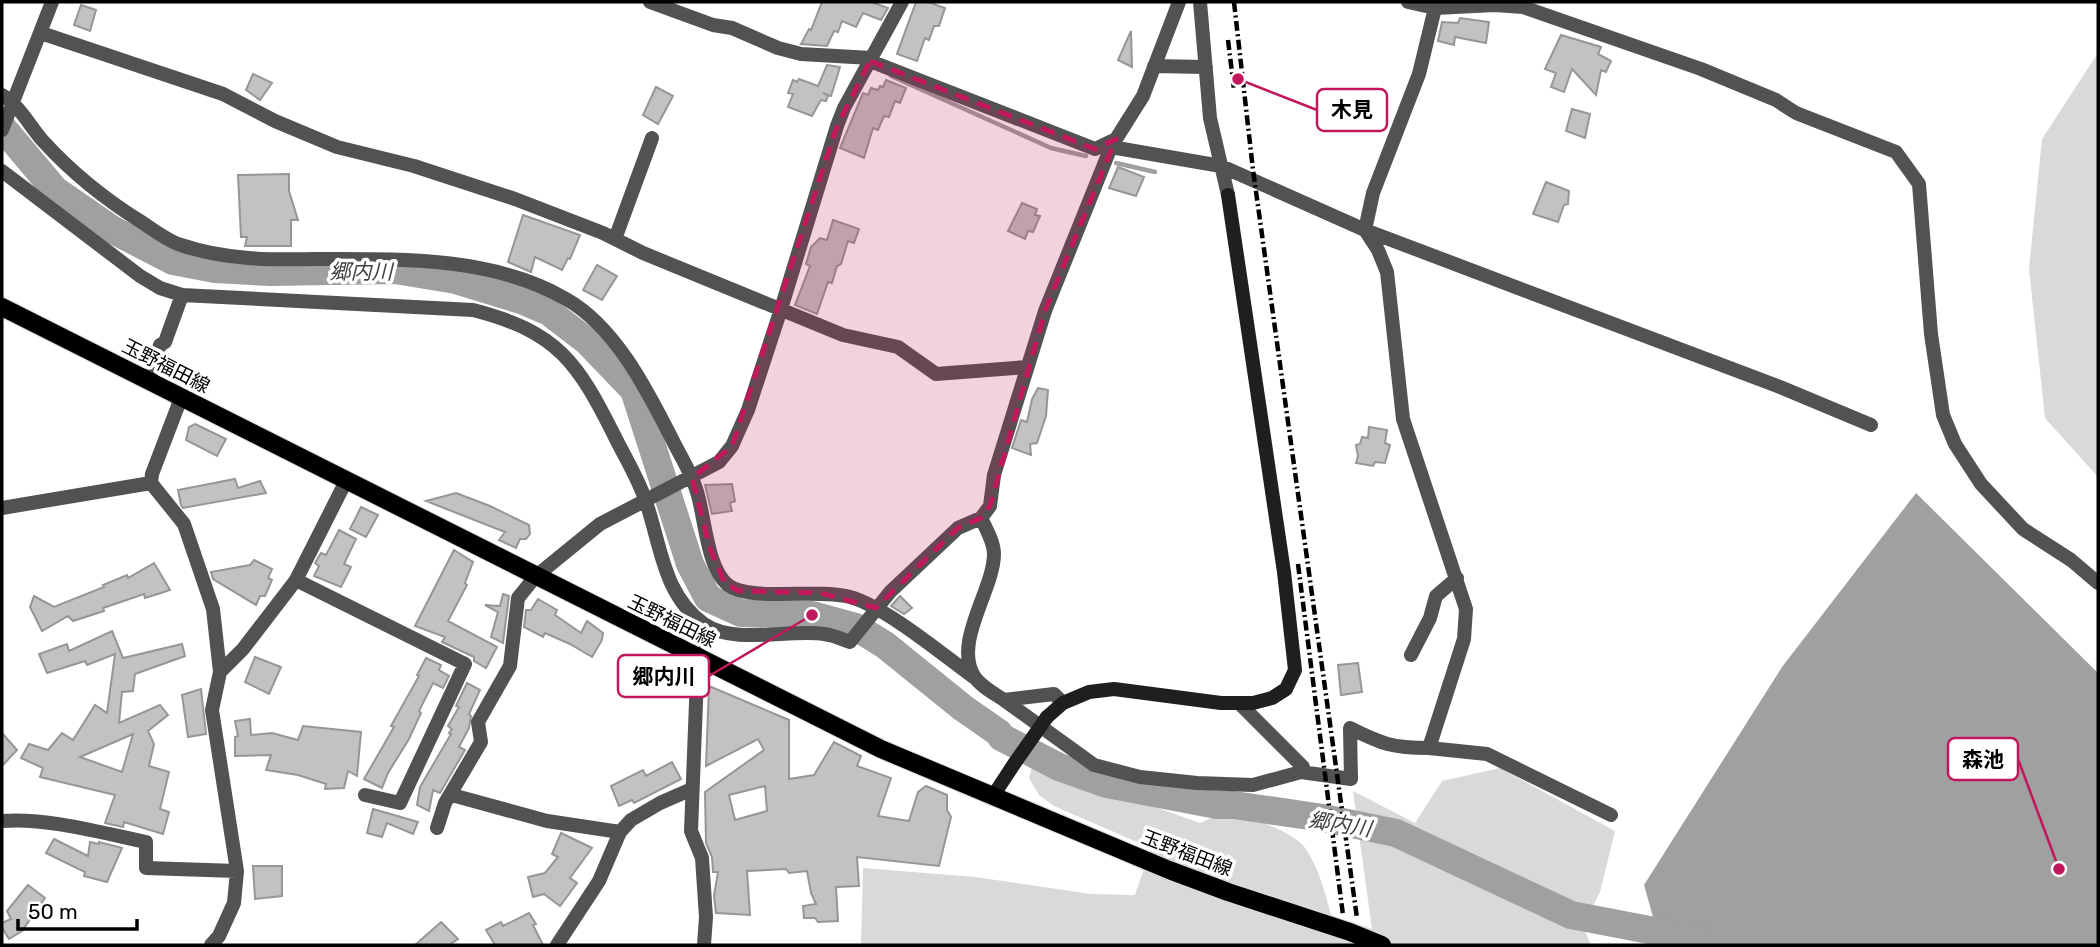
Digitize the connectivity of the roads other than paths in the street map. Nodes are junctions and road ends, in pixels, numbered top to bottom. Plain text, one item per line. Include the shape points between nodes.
1 (52, 2) edge
2 (650, 2) edge
3 (902, 2) edge
4 (1179, 2) edge
5 (1200, 2) edge
6 (1408, 2) edge
7 (1524, 4) edge
8 (1435, 8) junction
9 (41, 33) junction
10 (870, 59) junction
11 (1154, 66) junction
12 (1206, 67) junction
13 (8, 103) edge
14 (2, 130) edge
15 (652, 138) dead end
16 (1114, 143) junction
17 (1221, 166) junction
18 (2, 171) edge
19 (1365, 230) junction
20 (615, 239) junction
21 (182, 295) junction
22 (2, 307) edge
23 (781, 309) junction
24 (1027, 367) junction
25 (149, 381) junction
26 (181, 398) junction
27 (1871, 425) dead end
28 (687, 480) junction
29 (346, 481) junction
30 (151, 483) junction
31 (649, 500) junction
32 (2, 508) edge
33 (981, 518) junction
34 (535, 577) junction
35 (1457, 578) junction
36 (296, 580) junction
37 (2098, 583) edge
38 (875, 611) junction
39 (706, 626) junction
40 (701, 643) dead end
41 (969, 646) junction
42 (1411, 655) dead end
43 (952, 661) junction
44 (220, 672) junction
45 (697, 677) dead end
46 (975, 678) junction
47 (1004, 700) junction
48 (1063, 703) junction
49 (1239, 703) junction
50 (1429, 748) junction
51 (1301, 772) junction
52 (692, 789) junction
53 (365, 794) dead end
54 (452, 795) junction
55 (993, 796) junction
56 (1611, 816) dead end
57 (2, 821) edge
58 (437, 828) dead end
59 (620, 832) junction
60 (237, 871) junction
61 (211, 945) edge
62 (557, 945) edge
63 (704, 945) edge
64 (1382, 945) edge

1 - 9 street
2 - 10 street via 789,51
3 - 10 street
4 - 11 street
5 - 12 street
6 - 8 street
7 - 8 street
7 - 37 street via 1701,69 1896,152 1919,184 1931,334 1943,415 1955,444 1981,484 2023,529
8 - 19 street via 1419,74 1373,193
9 - 13 street
9 - 20 street via 223,94 337,147 515,199
10 - 16 street via 1095,149
10 - 23 street via 837,126
11 - 12 street
11 - 16 street via 1143,96
12 - 17 street via 1210,118
13 - 14 street
13 - 28 street via 76,175 179,245 271,260 391,259 450,264 500,272 568,299 603,328 648,392
15 - 20 street
16 - 17 street
16 - 24 street
17 - 19 street
17 - 49 street via 1295,670 1286,690 1272,698
18 - 21 street via 139,276
19 - 27 street
19 - 35 street via 1387,272 1403,419
20 - 23 street
21 - 25 street
21 - 31 street via 473,310 505,318 548,341 585,380
22 - 25 main road, 玉野福田線
23 - 24 street via 843,335 898,347 936,374
23 - 28 street via 732,446 719,462
24 - 33 street via 994,475 990,506
25 - 26 main road, 玉野福田線
26 - 29 main road, 玉野福田線
26 - 30 street
28 - 31 street
28 - 38 street via 697,490 717,572 726,584 749,594 850,597
29 - 34 main road, 玉野福田線
29 - 36 street
30 - 32 street
30 - 44 street via 184,524 213,608
31 - 34 street via 600,524
31 - 39 street via 660,556 677,597
33 - 38 street via 958,528
33 - 41 street via 995,553
34 - 54 street via 518,598 510,666 478,722 481,742
34 - 55 main road, 玉野福田線 via 881,749
35 - 42 street via 1436,596
35 - 50 street via 1466,609 1464,639
36 - 44 street
36 - 53 street via 465,664 400,803
38 - 39 street via 850,642 825,634 728,634
38 - 43 street
39 - 40 street
41 - 43 street
41 - 46 street
43 - 46 street
44 - 60 street via 212,710
45 - 52 street
46 - 47 street
47 - 48 street via 1054,694
47 - 51 street via 1094,765 1140,777 1253,785
48 - 49 street via 1089,692 1114,689
48 - 55 street, bridge via 1047,718
49 - 51 street via 1294,756 1303,767
50 - 51 street via 1382,744 1350,727 1352,779
50 - 56 street via 1487,754
52 - 59 street via 631,820
52 - 63 street via 691,831 702,858
54 - 58 street
54 - 59 street via 547,821
55 - 64 main road, 玉野福田線 via 1169,870
57 - 60 street via 91,830 146,842 146,868
59 - 62 street via 598,881
60 - 61 street via 234,903

